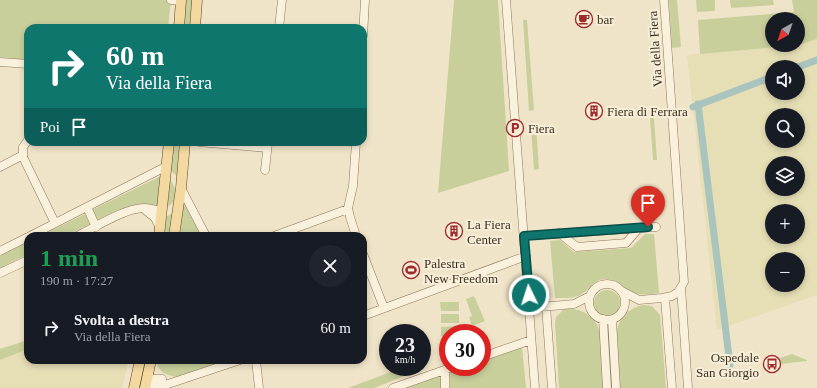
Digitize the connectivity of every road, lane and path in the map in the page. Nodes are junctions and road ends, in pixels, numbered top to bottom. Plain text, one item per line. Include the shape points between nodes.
1 (171, 0) edge
2 (198, 0) edge
3 (282, 0) edge
4 (365, 0) edge
5 (506, 0) edge
6 (664, 0) edge
7 (181, 1) edge
8 (179, 24) edge
9 (195, 24) edge
10 (279, 24) edge
11 (364, 24) edge
12 (0, 62) edge
13 (24, 64) edge
14 (24, 146) edge
15 (169, 146) edge
16 (185, 146) edge
17 (267, 146) edge
18 (356, 146) edge
19 (23, 155) junction
20 (0, 167) edge
21 (166, 170) junction
22 (265, 170) dead end
23 (181, 188) junction
24 (178, 205) junction
25 (87, 207) junction
26 (143, 208) junction
27 (348, 209) junction
28 (162, 211) junction
29 (55, 223) junction
30 (96, 227) junction
31 (656, 227) dead end
32 (639, 228) junction
33 (39, 232) edge
34 (85, 232) edge
35 (159, 232) edge
36 (175, 232) edge
37 (204, 232) edge
38 (285, 232) edge
39 (355, 232) edge
40 (559, 234) junction
41 (524, 236) junction
42 (24, 240) edge
43 (0, 251) edge
44 (526, 256) junction
45 (24, 262) edge
46 (367, 264) edge
47 (0, 273) edge
48 (681, 288) junction
49 (620, 290) junction
50 (590, 296) junction
51 (665, 298) junction
52 (639, 300) junction
53 (574, 304) junction
54 (546, 306) junction
55 (384, 308) junction
56 (530, 308) junction
57 (592, 312) junction
58 (622, 312) junction
59 (367, 314) edge
60 (603, 319) junction
61 (612, 320) junction
62 (532, 340) junction
63 (491, 354) edge
64 (139, 364) edge
65 (150, 364) edge
66 (152, 364) edge
67 (229, 364) edge
68 (256, 364) edge
69 (439, 372) edge
70 (447, 376) edge
71 (134, 384) edge
72 (160, 384) edge
73 (146, 385) edge
74 (259, 388) edge
75 (393, 388) edge
76 (445, 388) edge
77 (535, 388) edge
78 (552, 388) edge
79 (607, 388) edge
80 (616, 388) edge
81 (672, 388) edge
82 (688, 388) edge

1 - 7 street
2 - 9 main road
3 - 10 street
4 - 11 street
5 - 41 street
6 - 48 street, Via della Fiera via 684,276
7 - 8 main road
12 - 13 street
14 - 19 street
15 - 21 main road
16 - 23 main road
17 - 22 street
18 - 27 street via 353,186
19 - 20 street
19 - 29 street
21 - 23 main road
21 - 25 street via 155,172
21 - 28 main road
23 - 24 main road
23 - 37 street
24 - 28 main road via 171,210
24 - 36 main road
25 - 29 street
25 - 30 street
26 - 28 street
26 - 30 street
26 - 35 street via 155,218
27 - 38 street
27 - 39 street
28 - 35 main road
29 - 33 street
30 - 34 street
31 - 32 street
32 - 40 street
32 - 40 street via 626,243 577,247
40 - 41 street
41 - 44 street
42 - 43 street
44 - 55 street
44 - 56 street
45 - 47 street
46 - 55 street
48 - 51 street
48 - 82 street, Via della Fiera
49 - 50 street via 607,285 596,289
49 - 52 street
49 - 58 street via 626,302
50 - 53 street
50 - 57 street via 588,304
51 - 52 street
51 - 81 street
52 - 58 street
53 - 54 street
53 - 57 street
54 - 56 street
54 - 78 street
55 - 59 street
56 - 62 street
57 - 60 street
58 - 61 street
60 - 61 street
60 - 79 street
61 - 80 street
62 - 63 street
62 - 77 street
64 - 71 main road
65 - 73 main road
66 - 72 street
67 - 72 street via 177,382
68 - 74 street
69 - 75 street
70 - 76 street
71 - 73 main road
72 - 73 street via 151,379

